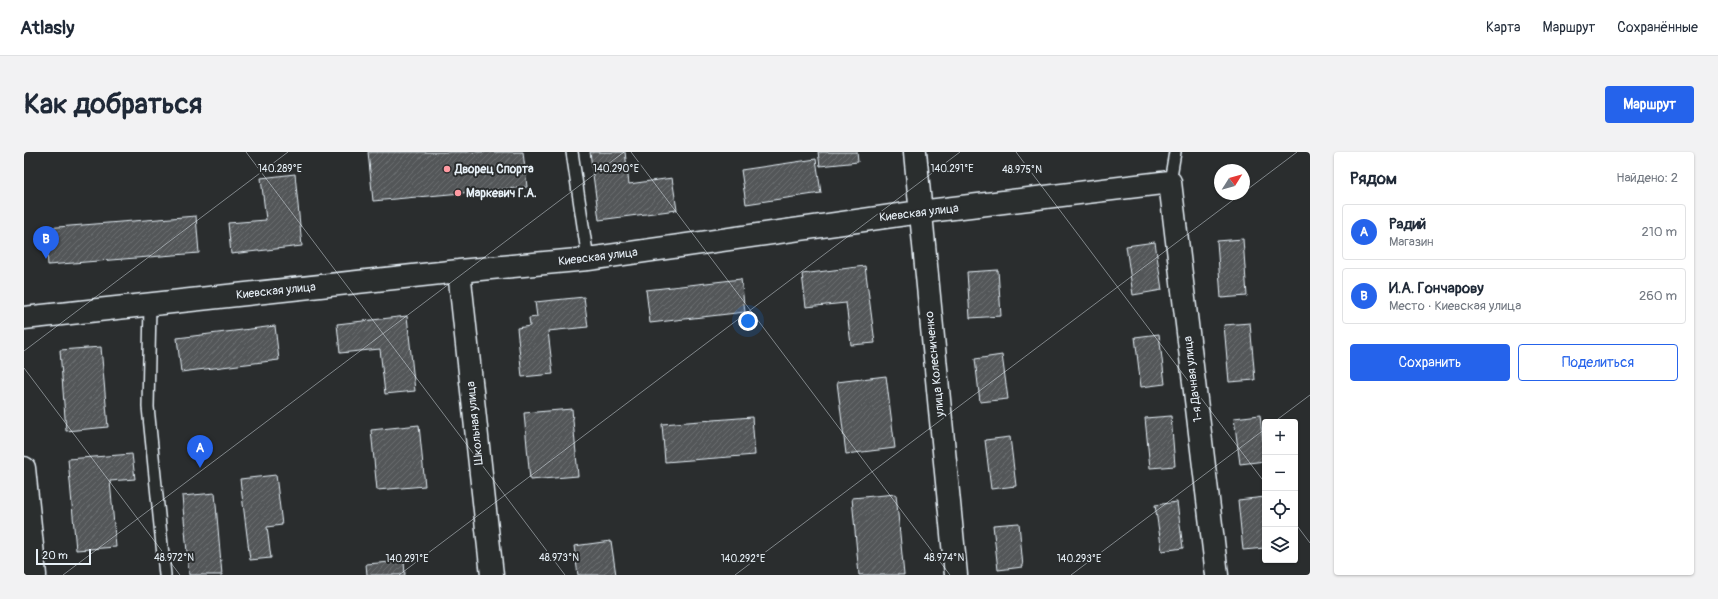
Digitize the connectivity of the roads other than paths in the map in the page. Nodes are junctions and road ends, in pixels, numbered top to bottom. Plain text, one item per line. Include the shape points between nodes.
1 (572, 152) edge
2 (915, 152) edge
3 (1175, 152) edge
4 (1170, 182) junction
5 (920, 212) junction
6 (588, 259) junction
7 (458, 271) junction
8 (150, 305) junction
9 (24, 318) edge
10 (24, 468) edge
11 (26, 512) edge
12 (35, 575) edge
13 (165, 575) edge
14 (492, 575) edge
15 (956, 575) edge
16 (1217, 575) edge

1 - 6 lane
2 - 5 street, улица Колесниченко
3 - 4 lane
4 - 5 street, Киевская улица
4 - 16 street, 1-я Дачная улица
5 - 6 street, Киевская улица
5 - 15 street, улица Колесниченко
6 - 7 street, Киевская улица
7 - 8 street, Киевская улица
7 - 14 street, Школьная улица
8 - 9 street, Киевская улица
8 - 13 lane via 148,407
10 - 11 street
11 - 12 street

